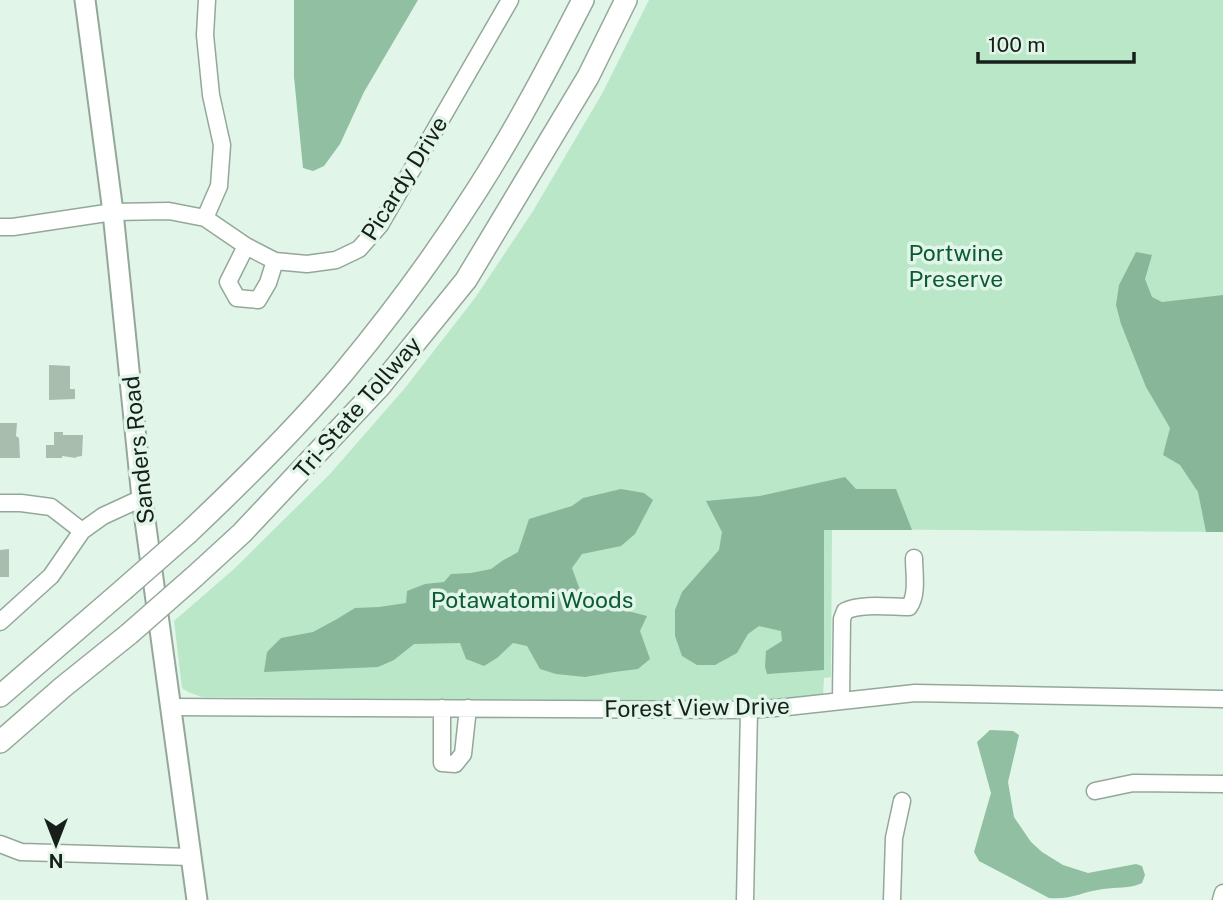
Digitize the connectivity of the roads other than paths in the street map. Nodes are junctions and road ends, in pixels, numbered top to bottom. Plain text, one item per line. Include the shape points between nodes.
1 (86, 0) edge
2 (207, 0) edge
3 (510, 0) edge
4 (583, 0) edge
5 (626, 0) edge
6 (113, 212) junction
7 (205, 218) junction
8 (0, 227) edge
9 (246, 246) junction
10 (275, 261) junction
11 (142, 498) junction
12 (0, 503) edge
13 (82, 531) junction
14 (914, 558) dead end
15 (0, 622) edge
16 (0, 695) edge
17 (1223, 699) edge
18 (841, 701) junction
19 (171, 707) junction
20 (442, 708) junction
21 (468, 708) junction
22 (749, 710) junction
23 (0, 742) edge
24 (1223, 784) edge
25 (1095, 791) dead end
26 (902, 801) dead end
27 (0, 844) edge
28 (191, 857) junction
29 (1223, 893) edge
30 (197, 900) edge
31 (745, 900) edge
32 (892, 900) edge
33 (1221, 900) edge

1 - 6 main road, Sanders Road
2 - 7 street via 211,95 222,145 219,186
3 - 10 street, Picardy Drive via 380,225 359,249 336,260 307,264
4 - 16 highway, Tri-State Tollway, bridge via 477,190 414,282 342,374 248,477
5 - 23 highway, Tri-State Tollway, bridge via 588,77 466,280 371,395 242,533
6 - 7 street, Picardy Drive via 169,211
6 - 8 street, Picardy Drive
6 - 11 main road, Sanders Road
7 - 9 street, Picardy Drive
9 - 10 street, Picardy Drive
9 - 10 street via 228,282 237,298 258,300
11 - 13 street
11 - 19 main road, Sanders Road
12 - 13 street via 51,507
13 - 15 street via 51,576
14 - 18 street via 914,594 909,607 845,611
17 - 18 street, Forest View Drive via 915,693
18 - 22 street, Forest View Drive
19 - 20 street, Forest View Drive
19 - 28 main road, Sanders Road
20 - 21 street, Forest View Drive
20 - 21 street via 442,764 455,764 463,754
21 - 22 street, Forest View Drive
22 - 31 street
24 - 25 street via 1133,783
26 - 32 street via 894,838
27 - 28 street via 21,852
28 - 30 main road, Sanders Road
29 - 33 street

